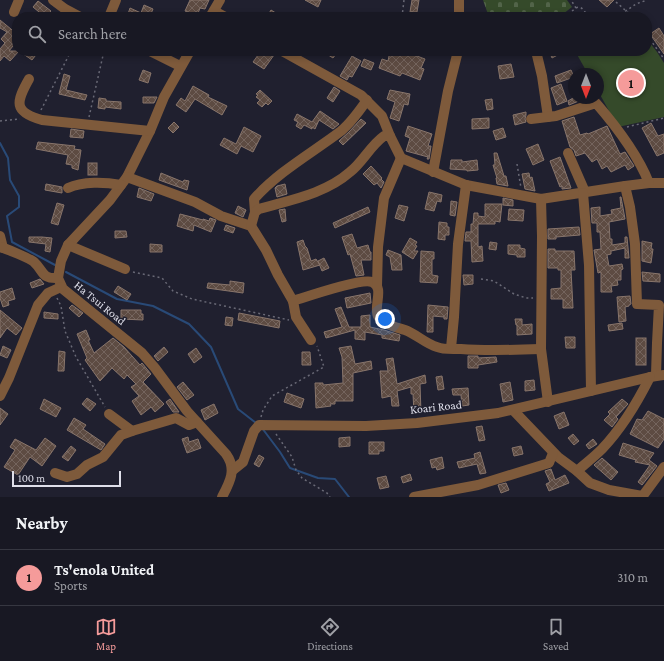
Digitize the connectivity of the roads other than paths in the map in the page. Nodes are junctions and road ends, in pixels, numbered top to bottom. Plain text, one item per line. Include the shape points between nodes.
1 (19, 0) edge
2 (53, 0) edge
3 (116, 0) edge
4 (220, 0) edge
5 (459, 0) edge
6 (14, 12) dead end
7 (70, 12) edge
8 (111, 12) edge
9 (213, 12) edge
10 (459, 12) edge
11 (160, 56) edge
12 (187, 56) edge
13 (291, 56) edge
14 (457, 56) edge
15 (537, 56) edge
16 (180, 66) junction
17 (29, 79) dead end
18 (367, 100) junction
19 (548, 117) junction
20 (531, 119) dead end
21 (150, 131) junction
22 (390, 136) junction
23 (568, 153) dead end
24 (401, 158) junction
25 (433, 172) junction
26 (124, 181) junction
27 (649, 183) junction
28 (664, 183) edge
29 (466, 186) junction
30 (625, 186) junction
31 (68, 188) dead end
32 (584, 192) junction
33 (541, 199) junction
34 (255, 212) junction
35 (251, 226) junction
36 (0, 236) edge
37 (68, 244) junction
38 (2, 247) edge
39 (125, 269) road end
40 (57, 285) junction
41 (377, 286) junction
42 (293, 301) junction
43 (311, 340) road end
44 (451, 348) junction
45 (540, 349) junction
46 (657, 376) edge
47 (591, 391) junction
48 (0, 396) edge
49 (548, 402) junction
50 (513, 410) junction
51 (109, 414) road end
52 (196, 422) junction
53 (132, 431) junction
54 (553, 453) junction
55 (664, 468) edge
56 (233, 470) junction
57 (577, 471) junction
58 (55, 473) dead end
59 (642, 496) edge
60 (222, 497) edge
61 (414, 497) edge

1 - 6 street
2 - 7 street
3 - 8 street
4 - 9 street
5 - 10 street
11 - 16 street
12 - 16 street, Ha Tsui Road
13 - 18 street
14 - 25 street
15 - 19 street
16 - 21 street, Ha Tsui Road
17 - 21 street via 19,104 22,110 34,118
18 - 22 street via 382,116
18 - 34 street via 343,130 264,187 254,199
19 - 20 street
19 - 27 street via 596,103 618,130
21 - 26 street, Ha Tsui Road
22 - 24 street
22 - 34 street via 384,136 377,141 350,172 329,186 301,198
23 - 32 street
24 - 25 street
24 - 41 street via 384,198 378,247
25 - 29 street
26 - 31 street via 77,184
26 - 35 street via 195,202 221,216
26 - 37 street, Ha Tsui Road via 110,200
27 - 28 street
27 - 30 street
29 - 33 street
29 - 44 street via 458,244
30 - 32 street
30 - 46 street via 635,244 638,304 659,305
32 - 33 street
32 - 47 street via 589,265
33 - 45 street
34 - 35 street
35 - 42 street
36 - 38 street
37 - 39 street
37 - 40 street, Ha Tsui Road
38 - 40 street via 34,261 42,273
40 - 48 street via 38,305
40 - 52 street, Ha Tsui Road via 142,354
41 - 42 street via 372,282 366,282
41 - 44 street via 378,316 386,323 407,331 437,348
42 - 43 street via 296,316
44 - 45 street
45 - 49 street
46 - 47 street, Koari Road
46 - 57 street via 602,449
47 - 49 street, Koari Road
49 - 50 street, Koari Road
50 - 54 street
50 - 56 street, Koari Road via 417,423 366,426 259,425 254,431 243,462
51 - 53 street
52 - 53 street via 189,425 176,418
52 - 56 street, Ha Tsui Road via 226,454
53 - 58 street via 121,435 103,457 87,465 77,474 67,477
54 - 57 street
54 - 61 street via 549,463 478,485
55 - 59 street
56 - 60 street
57 - 59 street via 590,483 609,490

